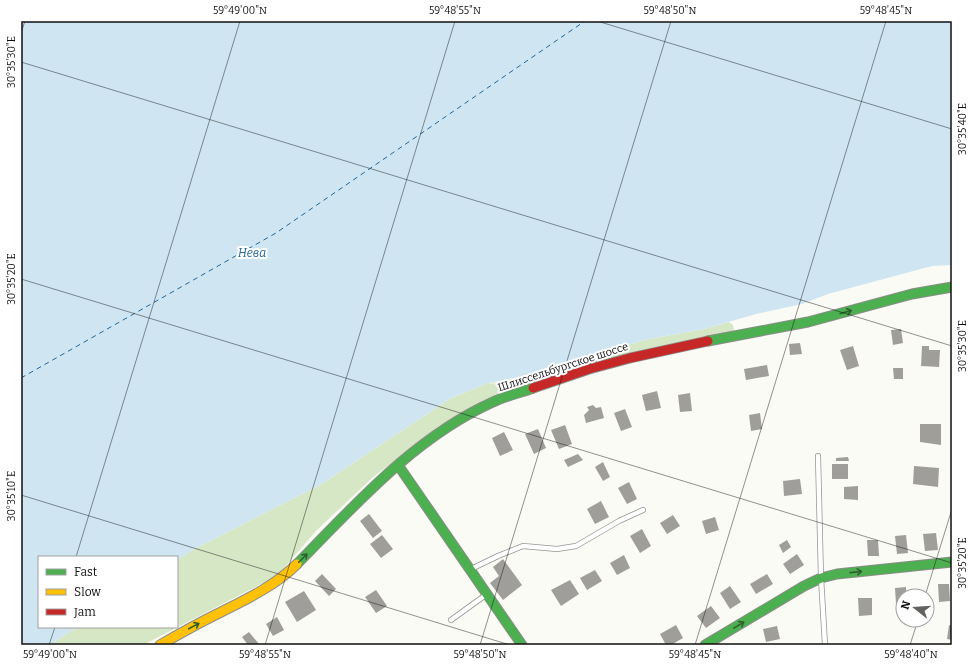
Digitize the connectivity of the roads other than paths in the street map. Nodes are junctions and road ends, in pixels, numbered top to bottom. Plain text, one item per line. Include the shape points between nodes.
1 (952, 287) edge
2 (818, 456) dead end
3 (398, 465) junction
4 (643, 510) dead end
5 (952, 562) edge
6 (471, 569) junction
7 (821, 578) junction
8 (488, 594) junction
9 (451, 620) dead end
10 (160, 645) edge
11 (522, 645) edge
12 (705, 645) edge
13 (825, 645) edge

3 -> 1 street, Шлиссельбургское шоссе via 431,438 459,420 493,402 539,385 630,358 808,322 912,294
2 - 7 lane
3 - 6 street
10 -> 3 street, Шлиссельбургское шоссе via 252,596 287,574 360,499
4 - 6 lane via 576,546 557,549 523,546
7 -> 5 street via 837,574
6 - 8 street
12 -> 7 street
7 - 13 lane
8 - 9 lane
8 - 11 street

